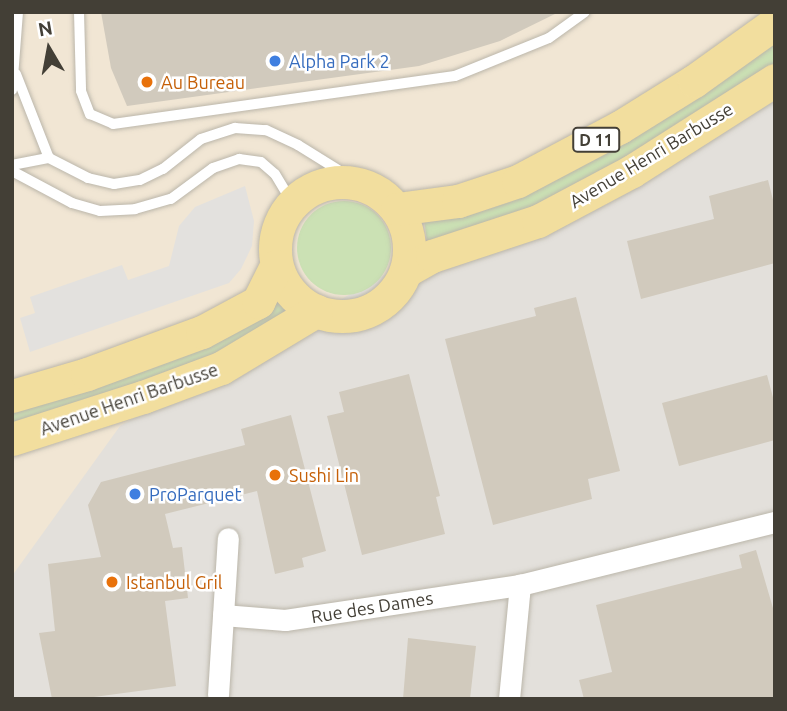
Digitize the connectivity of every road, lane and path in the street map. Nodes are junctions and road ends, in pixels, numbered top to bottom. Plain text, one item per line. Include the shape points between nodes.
1 (18, 12) edge
2 (79, 12) edge
3 (585, 12) edge
4 (775, 23) edge
5 (16, 74) junction
6 (775, 80) edge
7 (12, 90) edge
8 (50, 158) junction
9 (12, 168) edge
10 (359, 183) junction
11 (292, 202) junction
12 (397, 209) junction
13 (276, 266) junction
14 (407, 270) junction
15 (316, 311) junction
16 (12, 396) edge
17 (12, 439) edge
18 (775, 522) edge
19 (228, 538) dead end
20 (520, 584) junction
21 (223, 615) junction
22 (218, 695) dead end
23 (509, 699) edge

1 - 5 lane
2 - 3 lane via 81,91 90,114 113,124 455,76 549,38
4 - 12 main road, D 11 via 642,114 518,181 458,201
5 - 7 lane
5 - 8 lane
6 - 14 main road, Avenue Henri Barbusse / D 11 via 632,171 538,221 432,256
8 - 9 lane
8 - 10 lane via 88,178 114,184 140,180 163,169 201,139 235,128 266,130
9 - 11 lane via 72,203 100,211 135,209 171,199 213,168 239,159 261,162 275,174
10 - 11 main road via 323,184
10 - 12 main road via 380,193
11 - 13 main road via 274,243
12 - 14 main road via 410,243
13 - 15 main road via 298,300
13 - 16 main road via 258,302 202,332
14 - 15 main road via 390,296 374,308 336,316
15 - 17 main road, Avenue Henri Barbusse via 221,368
18 - 20 street, Rue des Dames
19 - 21 street
20 - 21 street, Rue des Dames via 285,620
20 - 23 street
21 - 22 street

